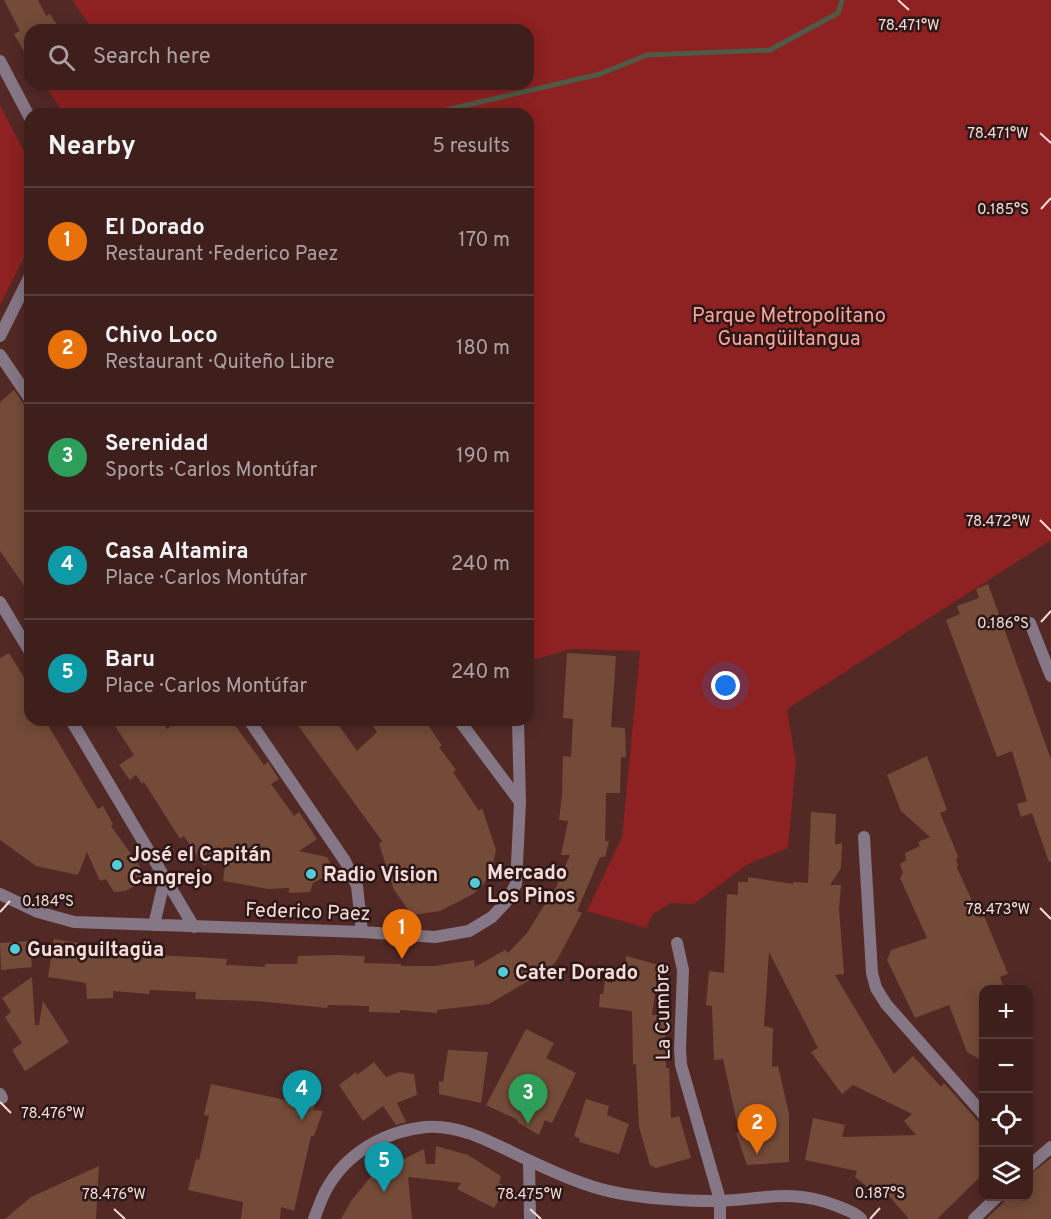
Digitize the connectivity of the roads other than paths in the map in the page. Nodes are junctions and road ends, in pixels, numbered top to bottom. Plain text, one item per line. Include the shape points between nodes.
1 (0, 61) edge
2 (25, 108) edge
3 (24, 288) edge
4 (0, 336) edge
5 (0, 355) edge
6 (24, 390) edge
7 (0, 602) edge
8 (1030, 623) dead end
9 (24, 642) edge
10 (1051, 676) edge
11 (75, 726) edge
12 (253, 726) edge
13 (463, 726) edge
14 (518, 726) edge
15 (520, 802) junction
16 (864, 837) dead end
17 (165, 878) junction
18 (0, 894) edge
19 (154, 926) junction
20 (194, 927) junction
21 (362, 932) junction
22 (677, 943) dead end
23 (979, 1109) edge
24 (1051, 1147) edge
25 (529, 1161) junction
26 (1033, 1163) edge
27 (720, 1200) junction
28 (994, 1201) edge
29 (314, 1219) edge
30 (530, 1219) edge
31 (720, 1219) edge
32 (861, 1219) edge
33 (974, 1219) edge

1 - 2 street
3 - 4 street
5 - 6 street
7 - 9 street
8 - 10 street
11 - 17 street
12 - 21 street via 355,879
13 - 15 street
14 - 15 street, Federico Paez
15 - 21 street, Federico Paez via 516,884 492,917 469,931 435,937
16 - 23 street via 876,988
17 - 19 street
17 - 20 street
18 - 19 street, Federico Paez via 38,912 74,922
19 - 20 street, Federico Paez
20 - 21 street, Federico Paez
22 - 27 street, La Cumbre via 683,970 681,1065
24 - 26 street
25 - 27 street via 613,1192
25 - 29 street via 486,1139 451,1128 397,1132 368,1145 345,1164 326,1189
25 - 30 street
27 - 31 street, La Cumbre
27 - 32 street via 807,1197
28 - 33 street

